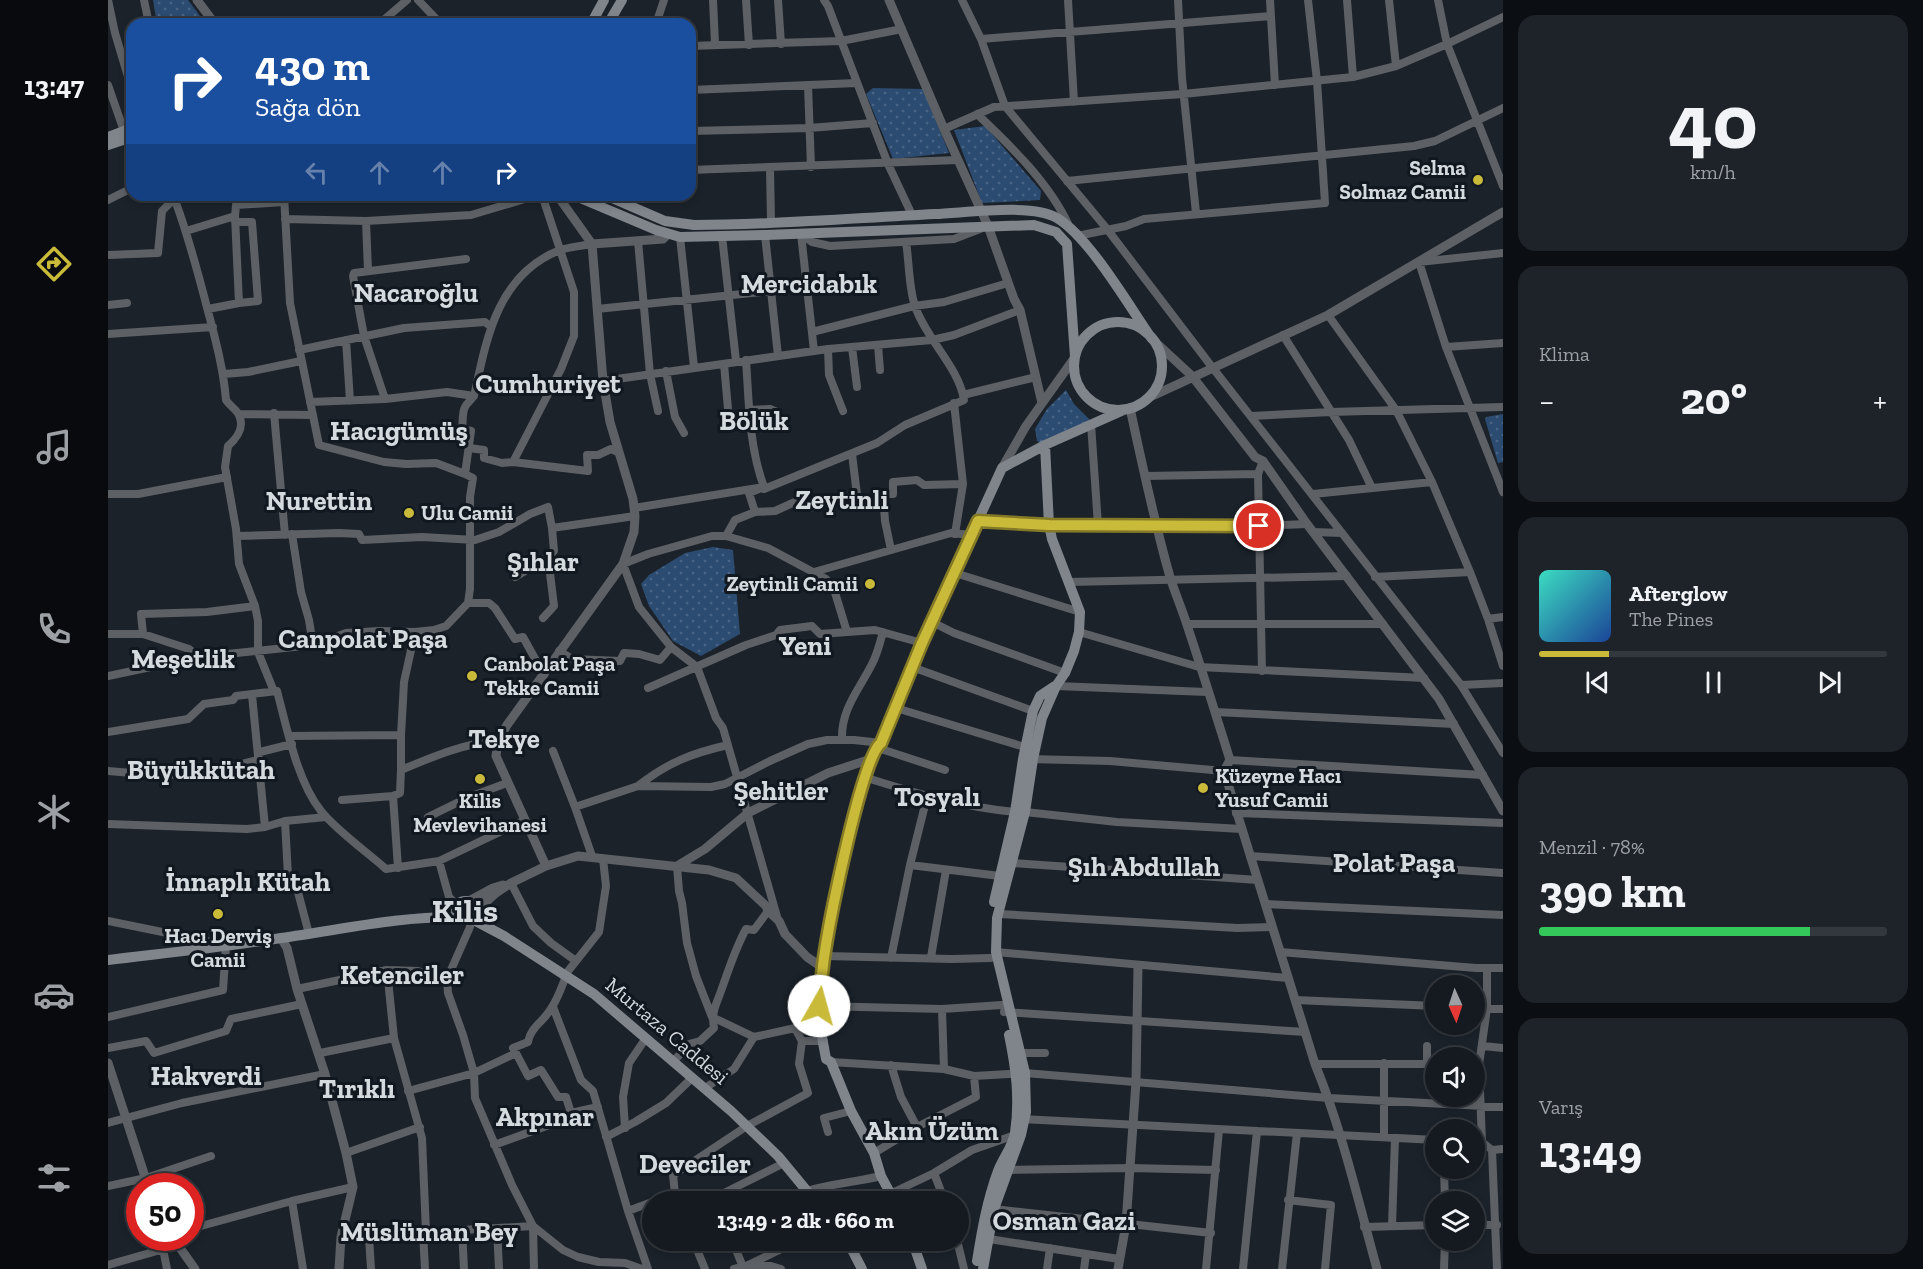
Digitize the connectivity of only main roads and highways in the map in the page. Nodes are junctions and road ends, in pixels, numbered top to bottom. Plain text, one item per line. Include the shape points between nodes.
1 (604, 0) edge
2 (622, 0) edge
3 (594, 18) edge
4 (612, 18) edge
5 (126, 133) edge
6 (126, 134) edge
7 (108, 137) edge
8 (108, 145) edge
9 (588, 201) edge
10 (624, 201) edge
11 (1152, 339) junction
12 (1075, 357) junction
13 (1128, 408) junction
14 (1045, 446) junction
15 (1056, 686) junction
16 (1029, 754) junction
17 (1020, 812) junction
18 (458, 905) junction
19 (468, 916) junction
20 (421, 918) junction
21 (994, 955) junction
22 (108, 960) edge
23 (1005, 1010) junction
24 (1021, 1074) junction
25 (1020, 1119) junction
26 (807, 1191) edge
27 (890, 1191) edge
28 (853, 1251) edge
29 (916, 1251) edge
30 (862, 1269) edge
31 (922, 1269) edge
32 (975, 1269) edge
33 (982, 1269) edge

1 - 3 main road
2 - 4 main road
5 - 7 main road
6 - 8 main road
9 - 12 main road via 680,237 1034,225 1056,232 1067,244
10 - 11 main road via 679,224 714,225 1046,212 1080,235
11 - 12 main road via 1142,329 1114,322 1084,339
11 - 13 main road via 1162,364 1158,382 1148,398
12 - 13 main road via 1074,371 1086,397 1112,410
13 - 14 main road
14 - 15 main road via 1049,525 1080,612 1074,651
14 - 27 main road via 1002,468 871,759 855,811 825,956 819,1006 826,1059 831,1062
15 - 16 main road
15 - 16 main road via 1040,696 1033,711
16 - 17 main road
17 - 21 main road
17 - 21 main road via 990,919
18 - 19 main road via 456,911
18 - 19 main road via 469,901 474,907
18 - 20 main road
19 - 20 main road
19 - 26 main road, Murtaza Caddesi via 594,994 747,1126
20 - 22 main road
21 - 23 main road
23 - 24 main road
23 - 24 main road via 1020,1053
24 - 25 main road
25 - 32 main road via 987,1205
25 - 33 main road via 994,1209
28 - 30 main road
29 - 31 main road

